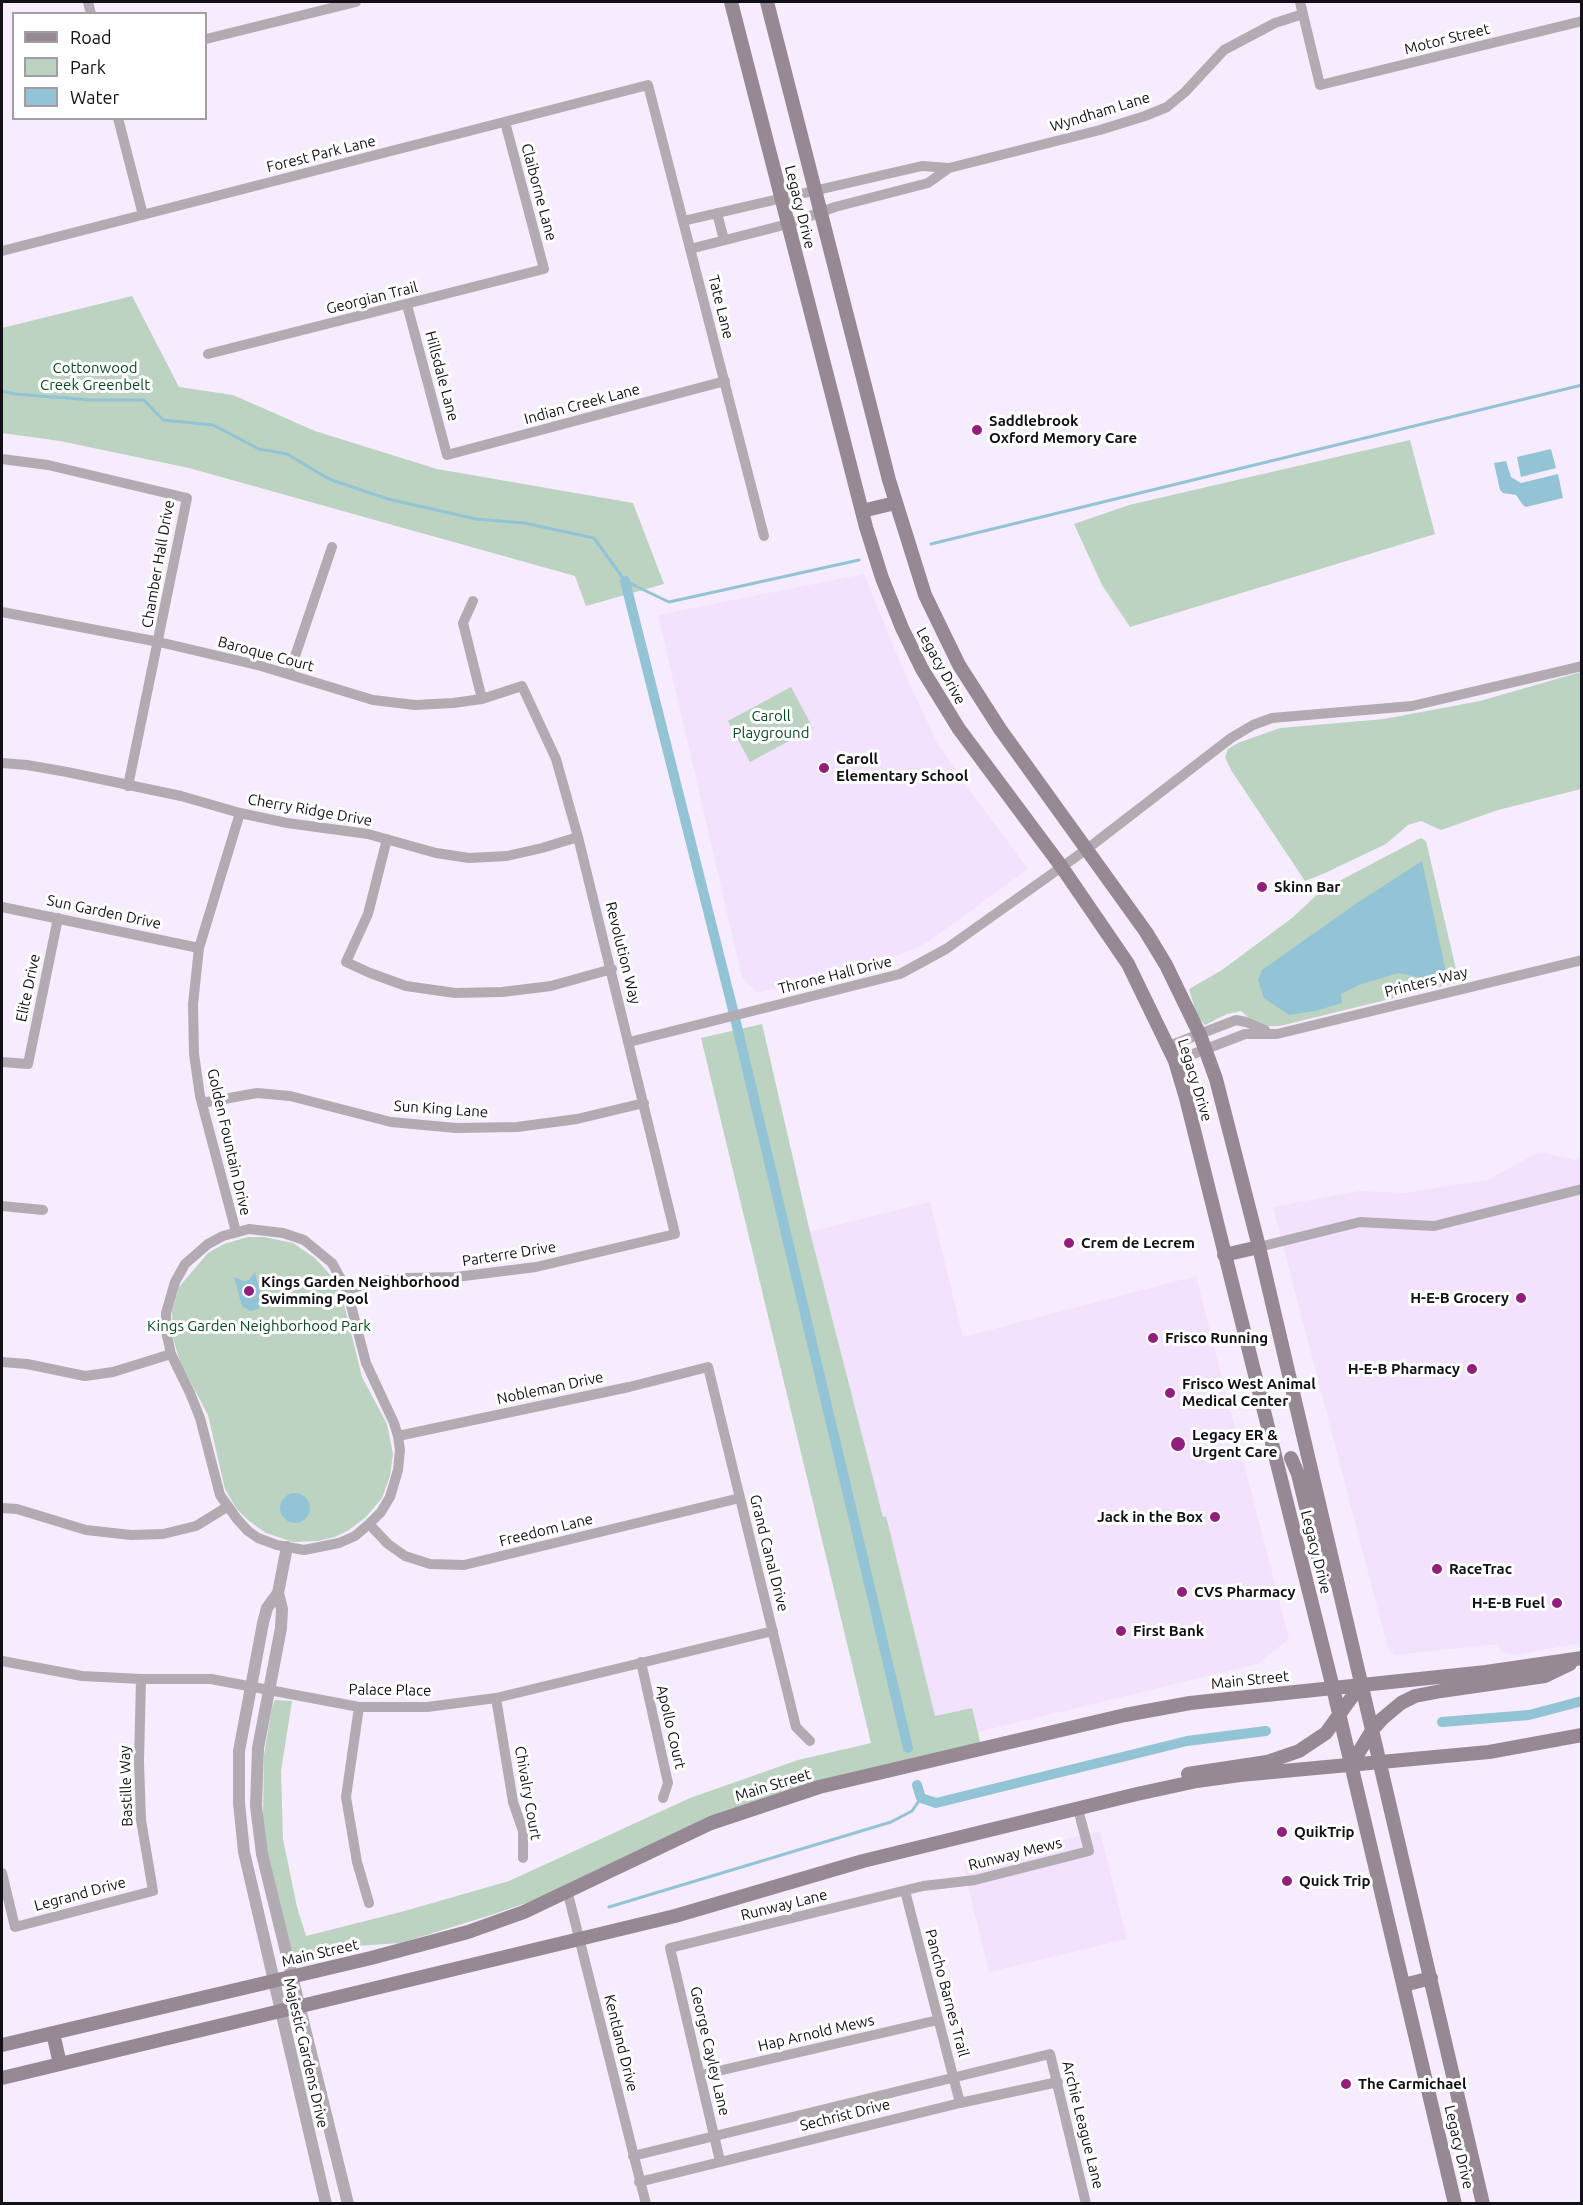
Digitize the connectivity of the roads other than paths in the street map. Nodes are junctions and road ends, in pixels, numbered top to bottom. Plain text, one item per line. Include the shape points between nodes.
1 (356, 2) edge
2 (731, 2) edge
3 (767, 2) edge
4 (1300, 2) edge
5 (1303, 14) junction
6 (1581, 21) edge
7 (207, 39) edge
8 (648, 85) joint
9 (119, 120) edge
10 (505, 122) junction
11 (949, 168) junction
12 (815, 190) junction
13 (781, 197) junction
14 (821, 212) junction
15 (717, 213) junction
16 (143, 215) junction
17 (683, 221) junction
18 (788, 224) junction
19 (724, 240) junction
20 (690, 249) junction
21 (2, 251) edge
22 (544, 269) joint
23 (407, 304) junction
24 (208, 354) dead end
25 (725, 381) junction
26 (447, 455) joint
27 (2, 459) edge
28 (895, 503) junction
29 (862, 511) junction
30 (764, 536) dead end
31 (332, 547) dead end
32 (474, 601) dead end
33 (2, 612) edge
34 (159, 642) junction
35 (1581, 666) edge
36 (290, 674) junction
37 (522, 686) joint
38 (482, 699) junction
39 (2, 763) edge
40 (128, 786) junction
41 (240, 813) junction
42 (578, 837) junction
43 (387, 839) junction
44 (1087, 849) junction
45 (1061, 866) junction
46 (2, 907) edge
47 (58, 918) junction
48 (199, 948) junction
49 (1581, 960) edge
50 (612, 969) junction
51 (1277, 1034) junction
52 (1200, 1035) junction
53 (629, 1041) junction
54 (1169, 1046) junction
55 (1206, 1049) junction
56 (1175, 1061) junction
57 (2, 1062) edge
58 (202, 1103) junction
59 (644, 1103) junction
60 (1581, 1189) edge
61 (2, 1206) edge
62 (43, 1210) dead end
63 (236, 1232) junction
64 (675, 1234) joint
65 (1260, 1247) junction
66 (1224, 1255) junction
67 (347, 1290) junction
68 (171, 1354) junction
69 (2, 1362) edge
70 (708, 1367) joint
71 (398, 1436) junction
72 (1309, 1455) junction
73 (1291, 1458) junction
74 (1276, 1461) junction
75 (740, 1498) junction
76 (2, 1508) edge
77 (227, 1508) junction
78 (369, 1524) junction
79 (287, 1547) junction
80 (1340, 1587) junction
81 (278, 1593) junction
82 (773, 1631) junction
83 (1581, 1658) edge
84 (2, 1661) edge
85 (641, 1662) junction
86 (141, 1679) junction
87 (1362, 1683) junction
88 (251, 1687) junction
89 (1334, 1688) junction
90 (270, 1691) junction
91 (496, 1698) junction
92 (359, 1707) junction
93 (1339, 1714) junction
94 (1373, 1729) junction
95 (1581, 1735) edge
96 (810, 1741) dead end
97 (1381, 1762) junction
98 (1351, 1765) junction
99 (1137, 1794) junction
100 (663, 1798) dead end
101 (1078, 1809) junction
102 (523, 1858) dead end
103 (2, 1873) edge
104 (567, 1890) junction
105 (153, 1891) joint
106 (905, 1891) junction
107 (369, 1903) dead end
108 (579, 1939) junction
109 (670, 1948) joint
110 (292, 1977) junction
111 (1431, 1978) junction
112 (274, 1981) junction
113 (1404, 1985) junction
114 (300, 2007) junction
115 (281, 2011) junction
116 (938, 2020) junction
117 (53, 2033) junction
118 (2, 2046) edge
119 (1050, 2054) joint
120 (60, 2064) junction
121 (700, 2075) junction
122 (2, 2078) edge
123 (953, 2078) junction
124 (1058, 2082) junction
125 (960, 2103) junction
126 (714, 2136) junction
127 (633, 2156) junction
128 (720, 2161) junction
129 (340, 2168) junction
130 (319, 2173) junction
131 (639, 2182) junction
132 (1481, 2203) edge
133 (326, 2204) edge
134 (348, 2204) edge
135 (646, 2204) edge
136 (1086, 2204) edge
137 (1455, 2204) edge

1 - 7 street
2 - 13 main road, Legacy Drive
3 - 12 main road, Legacy Drive
4 - 5 street
5 - 6 street, Motor Street via 1320,85
5 - 11 street, Wyndham Lane via 1275,23 1224,51 1167,107 1100,130
8 - 10 street, Forest Park Lane
8 - 17 street, Tate Lane
9 - 16 street
10 - 16 street, Forest Park Lane
10 - 22 street, Claiborne Lane
11 - 12 street, Wyndham Lane via 922,166
11 - 14 street, Wyndham Lane via 928,183
12 - 13 street, Wyndham Lane
12 - 14 main road, Legacy Drive
13 - 15 street, Wyndham Lane
13 - 18 main road, Legacy Drive
14 - 18 street, Wyndham Lane
14 - 28 main road, Legacy Drive
15 - 17 street, Wyndham Lane
15 - 19 street
16 - 21 street, Forest Park Lane
17 - 20 street, Tate Lane
18 - 19 street, Wyndham Lane
18 - 29 main road, Legacy Drive
19 - 20 street, Wyndham Lane
20 - 25 street, Tate Lane
22 - 23 street, Georgian Trail
23 - 24 street, Georgian Trail
23 - 26 street, Hillsdale Lane
25 - 26 street, Indian Creek Lane
25 - 30 street, Tate Lane
27 - 34 street, Chamber Hall Drive via 48,465 188,498
28 - 29 main road
28 - 44 main road, Legacy Drive via 925,595 959,665
29 - 45 main road, Legacy Drive via 882,579 922,669 959,729
31 - 36 street
32 - 38 street via 463,623
33 - 34 street, Baroque Court
34 - 36 street, Baroque Court
34 - 40 street, Chamber Hall Drive
35 - 44 street, Throne Hall Drive via 1412,706 1272,718 1253,724
36 - 38 street, Baroque Court via 373,700 415,705
37 - 38 street, Baroque Court
37 - 42 street, Revolution Way via 556,759
39 - 40 street, Cherry Ridge Drive
40 - 41 street, Cherry Ridge Drive
41 - 43 street, Cherry Ridge Drive
41 - 48 street, Golden Fountain Drive
42 - 43 street, Cherry Ridge Drive via 507,856 469,858
42 - 50 street, Revolution Way
43 - 50 street via 368,914 346,962 406,986 455,993 551,986
44 - 45 street, Throne Hall Drive
44 - 52 main road, Legacy Drive via 1146,932
45 - 53 street, Throne Hall Drive via 946,949 900,975
45 - 54 main road, Legacy Drive via 1128,964
46 - 47 street, Sun Garden Drive
47 - 48 street, Sun Garden Drive
47 - 57 street, Elite Drive via 28,1064
48 - 58 street, Golden Fountain Drive via 193,1004 194,1054
49 - 51 street, Printers Way
50 - 53 street, Revolution Way
51 - 52 street via 1239,1020
51 - 55 street, Printers Way via 1245,1034
52 - 54 street
52 - 55 main road, Legacy Drive
53 - 59 street, Revolution Way
54 - 56 main road, Legacy Drive
55 - 56 street, Printers Way
55 - 65 main road, Legacy Drive
56 - 66 main road, Legacy Drive
58 - 59 street, Sun King Lane via 257,1093 291,1096 391,1122 456,1128 517,1127 577,1119
58 - 63 street, Golden Fountain Drive
59 - 64 street, Revolution Way
60 - 65 street via 1434,1226 1360,1222
61 - 62 street
63 - 67 street via 263,1229 304,1240 332,1263
63 - 68 street via 208,1244 193,1256 175,1282 166,1313
64 - 67 street, Parterre Drive via 536,1267 456,1277 406,1278
65 - 66 main road
65 - 72 main road, Legacy Drive
66 - 74 main road, Legacy Drive
67 - 71 street via 366,1363
68 - 69 street via 113,1372 85,1376
68 - 77 street via 200,1418
70 - 71 street, Nobleman Drive
70 - 75 street, Grand Canal Drive
71 - 78 street via 398,1470 390,1497
72 - 73 main road
72 - 80 main road, Legacy Drive
73 - 74 main road
73 - 80 main road via 1318,1556
74 - 89 main road, Legacy Drive
75 - 78 street, Freedom Lane via 464,1565 430,1564 405,1556
75 - 82 street, Grand Canal Drive
76 - 77 street via 86,1530 131,1535 163,1534 196,1526
77 - 79 street via 258,1538
78 - 79 street via 339,1543 304,1550
79 - 81 street, Majestic Gardens Drive
80 - 87 main road, Legacy Drive
81 - 88 street, Majestic Gardens Drive via 267,1608
81 - 90 street, Majestic Gardens Drive via 282,1618
82 - 85 street, Palace Place
82 - 96 street, Grand Canal Drive via 796,1727
83 - 87 main road, Main Street via 1486,1672
83 - 94 main road via 1545,1676 1415,1696 1401,1703
84 - 86 street, Palace Place via 82,1676
85 - 91 street, Palace Place
85 - 100 street, Apollo Court via 668,1783
86 - 88 street, Palace Place via 211,1679
86 - 105 street, Bastille Way via 141,1820
87 - 89 main road, Main Street
87 - 93 main road
87 - 94 main road, Legacy Drive
88 - 90 street, Palace Place
88 - 112 street, Majestic Gardens Drive via 239,1751 240,1827
89 - 93 main road, Legacy Drive
89 - 104 main road, Main Street via 1190,1703 1125,1715 819,1787 711,1823
90 - 92 street, Palace Place
90 - 110 street, Majestic Gardens Drive via 258,1748 256,1806 261,1854
91 - 92 street, Palace Place via 427,1707
91 - 102 street, Chivalry Court via 513,1802 523,1831
92 - 107 street via 346,1797 357,1862
93 - 98 main road, Legacy Drive
93 - 99 main road via 1326,1733 1299,1751 1267,1761 1165,1779
94 - 97 main road, Legacy Drive
94 - 98 main road
95 - 97 main road via 1489,1752
97 - 98 main road
97 - 111 main road, Legacy Drive
98 - 99 main road via 1240,1775
98 - 113 main road, Legacy Drive
99 - 101 main road
101 - 106 street, Runway Mews via 1089,1851 975,1880
101 - 108 main road via 862,1861 675,1917
103 - 105 street, Legrand Drive via 15,1927
104 - 108 street, Kentland Drive
104 - 110 main road, Main Street via 524,1912 468,1932
106 - 109 street, Runway Lane
106 - 116 street, Pancho Barnes Trail
108 - 114 main road
108 - 127 street, Kentland Drive
109 - 121 street, George Cayley Lane
110 - 112 main road, Main Street
110 - 114 street, Majestic Gardens Drive
111 - 113 main road
111 - 132 main road, Legacy Drive
112 - 115 street, Majestic Gardens Drive
112 - 117 main road, Main Street
113 - 137 main road, Legacy Drive
114 - 115 main road
114 - 129 street, Majestic Gardens Drive
115 - 120 main road
115 - 130 street, Majestic Gardens Drive
116 - 121 street, Hap Arnold Mews
116 - 123 street, Pancho Barnes Trail
117 - 118 main road, Main Street
117 - 120 main road
119 - 123 street, Sechrist Drive
119 - 124 street, Archie League Lane
120 - 122 main road
121 - 126 street, George Cayley Lane
123 - 125 street, Pancho Barnes Trail
123 - 126 street, Sechrist Drive
124 - 125 street, Sechrist Drive
124 - 136 street, Archie League Lane
125 - 128 street, Sechrist Drive
126 - 127 street, Sechrist Drive
126 - 128 street, George Cayley Lane
127 - 131 street, Kentland Drive
128 - 131 street, Sechrist Drive
129 - 130 street
129 - 134 street, Majestic Gardens Drive
130 - 133 street, Majestic Gardens Drive
131 - 135 street, Kentland Drive

